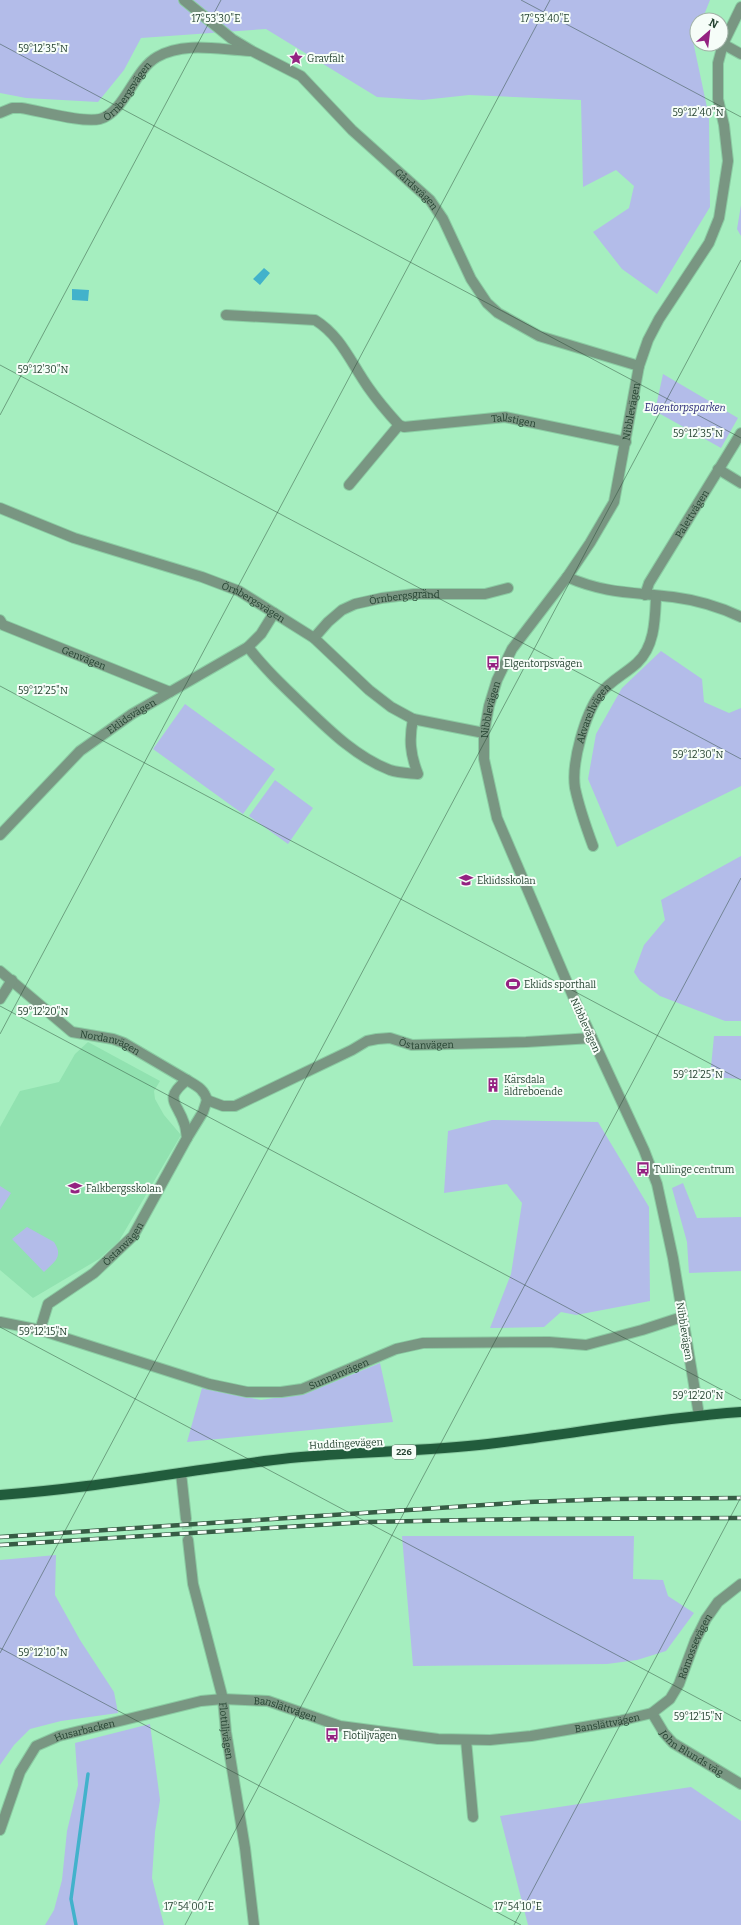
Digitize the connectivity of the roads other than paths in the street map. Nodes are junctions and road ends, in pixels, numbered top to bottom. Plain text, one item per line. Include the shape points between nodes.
1 (184, 0) edge
2 (741, 7) edge
3 (729, 32) edge
4 (729, 47) edge
5 (252, 51) junction
6 (721, 52) edge
7 (741, 54) edge
8 (0, 112) edge
9 (226, 315) dead end
10 (639, 366) junction
11 (399, 425) junction
12 (741, 433) edge
13 (626, 442) junction
14 (718, 469) junction
15 (741, 483) edge
16 (349, 485) dead end
17 (0, 508) edge
18 (567, 577) junction
19 (508, 588) dead end
20 (645, 595) junction
21 (656, 597) junction
22 (274, 612) junction
23 (741, 617) edge
24 (1, 623) edge
25 (314, 638) junction
26 (248, 647) junction
27 (170, 692) junction
28 (413, 719) junction
29 (484, 733) junction
30 (0, 835) edge
31 (593, 846) dead end
32 (0, 971) edge
33 (12, 980) junction
34 (0, 999) edge
35 (592, 1038) junction
36 (187, 1080) junction
37 (207, 1100) junction
38 (187, 1138) junction
39 (682, 1317) junction
40 (0, 1322) edge
41 (40, 1330) junction
42 (741, 1412) edge
43 (699, 1415) junction
44 (181, 1473) junction
45 (0, 1495) edge
46 (186, 1519) tunnel mouth
47 (188, 1540) tunnel mouth
48 (741, 1584) edge
49 (223, 1699) junction
50 (652, 1713) junction
51 (466, 1740) junction
52 (741, 1784) edge
53 (473, 1817) dead end
54 (0, 1830) edge
55 (254, 1925) edge

1 - 5 street, Gårdsvägen via 232,39
2 - 3 street, Nibblevägen
4 - 7 street
5 - 8 street, Örnbergsvägen via 192,48 172,51 157,57 140,73 118,105 101,118 89,120 21,108
5 - 10 street, Gårdsvägen via 301,76 352,130 430,200 443,219 471,279 487,303 498,313 539,336
6 - 10 street, Nibblevägen via 717,76 718,99 728,161 719,218 709,243 659,319
9 - 11 street via 315,320 323,325 344,346 367,386
10 - 13 street, Nibblevägen
11 - 13 street, Tallstigen via 404,427 505,417
11 - 16 street
12 - 14 street, Palettvägen
13 - 18 street, Nibblevägen via 614,502
14 - 15 street
14 - 20 street, Palettvägen via 649,584
17 - 22 street, Örnbergsvägen via 74,538 215,581 239,591
18 - 20 street via 587,586 611,592
18 - 29 street, Nibblevägen via 512,649 497,680
19 - 25 street, Örnbergsgränd via 485,594 414,594 355,604 332,618
20 - 21 street
21 - 23 street via 673,597 708,604
21 - 31 street, Akvarellvägen via 648,648 637,662 599,695 585,726 578,750 574,775 575,788
22 - 25 street, Örnbergsvägen
22 - 26 street, Eklidsvägen via 261,634
24 - 27 street, Genvägen
25 - 28 street, Örnbergsvägen via 369,690 391,707
26 - 27 street, Eklidsvägen
26 - 28 street via 274,678 332,733 356,751 391,770 418,774 410,749
27 - 30 street, Eklidsvägen via 132,714 80,751 45,786 21,816
28 - 29 street, Örnbergsvägen
29 - 35 street, Nibblevägen via 484,759 497,818
32 - 33 street, Nordanvägen
33 - 34 street
33 - 36 street, Nordanvägen via 72,1032 113,1039
35 - 37 street, Östanvägen via 412,1045 390,1038 367,1040 235,1106 223,1106
35 - 39 street, Nibblevägen via 657,1184
36 - 37 street via 202,1089
36 - 38 street via 177,1088 174,1104 184,1122
37 - 38 street, Östanvägen via 203,1112
38 - 41 street, Östanvägen via 133,1236 94,1273 48,1304
39 - 41 street, Sunnanvägen via 586,1345 549,1342 423,1343 396,1348 302,1389 281,1392 247,1392 209,1384
39 - 43 street, Nibblevägen
40 - 41 street, Sunnanvägen
42 - 43 main road, Huddingevägen / 226
43 - 44 main road, Huddingevägen / 226 via 487,1444 292,1458
44 - 45 main road, Huddingevägen / 226
44 - 46 street
47 - 49 street, Flottiljvägen via 193,1584
48 - 50 street, Römossevägen via 718,1602 706,1619 679,1684 670,1698
49 - 51 street, Banslättvägen via 268,1701 347,1728
49 - 54 street, Husarbacken via 176,1706 59,1736 36,1746 20,1772
49 - 55 street, Flottiljvägen
50 - 51 street, Banslättvägen via 531,1736
50 - 52 street, John Blunds väg via 672,1743
51 - 53 street

